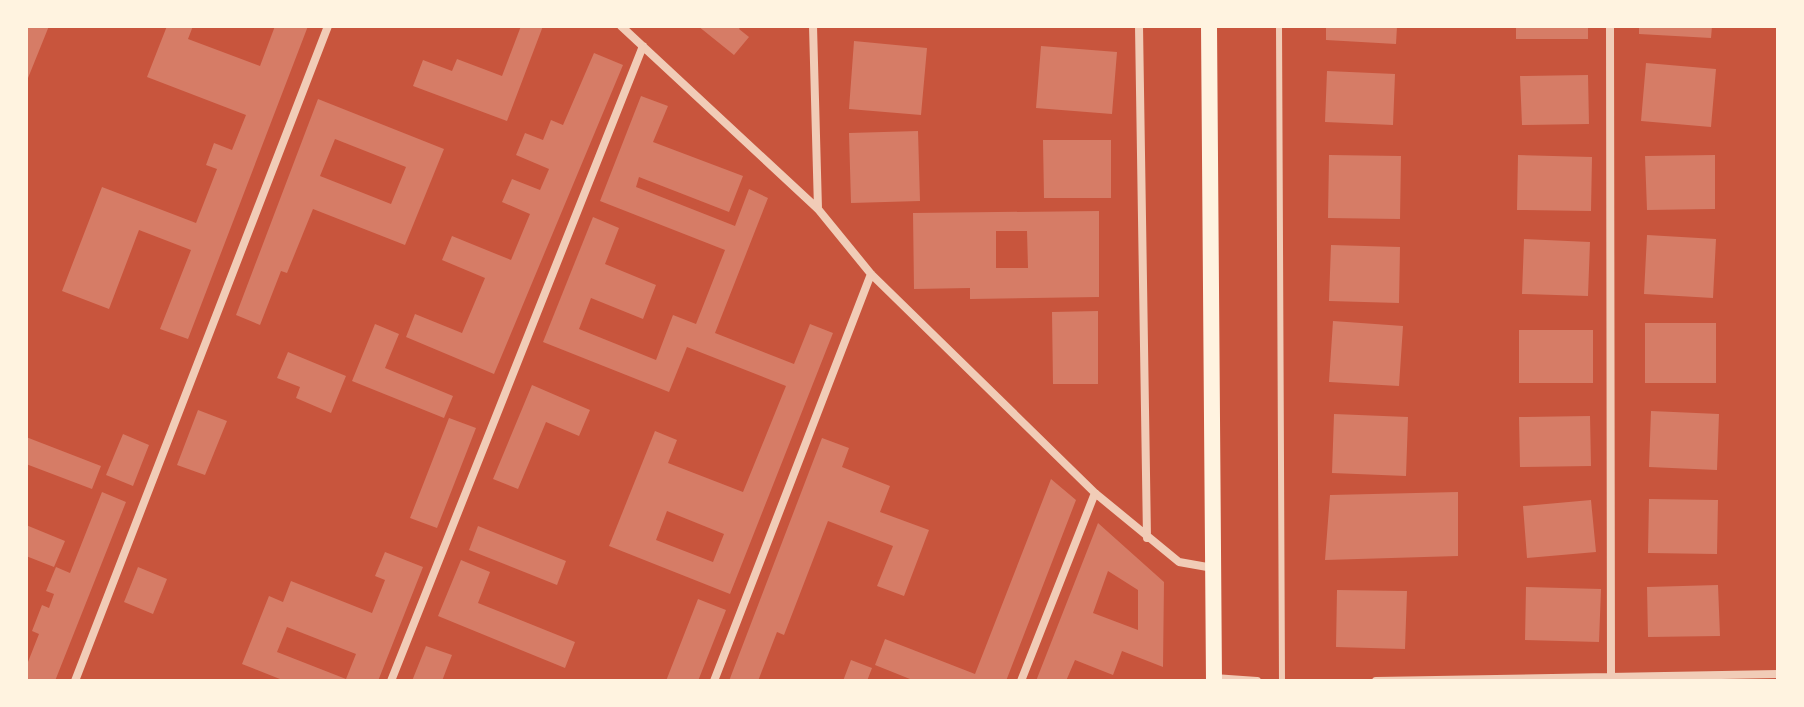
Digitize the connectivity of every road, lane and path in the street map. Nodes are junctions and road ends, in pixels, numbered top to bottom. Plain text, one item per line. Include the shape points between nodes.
1 (328, 26) edge
2 (621, 26) edge
3 (813, 26) edge
4 (1139, 26) edge
5 (1209, 26) edge
6 (1279, 26) edge
7 (1610, 26) edge
8 (643, 46) junction
9 (818, 209) junction
10 (871, 274) junction
11 (1095, 493) junction
12 (1147, 538) junction
13 (1213, 568) junction
14 (1778, 674) edge
15 (1611, 676) junction
16 (1214, 679) edge
17 (75, 681) edge
18 (391, 681) edge
19 (714, 681) edge
20 (1021, 681) edge
21 (1257, 681) edge
22 (1282, 681) edge
23 (1376, 681) edge

1 - 17 street
2 - 8 street
3 - 9 street
4 - 12 street
5 - 13 main road
6 - 22 lane
7 - 15 street
8 - 9 street
8 - 18 street
9 - 10 street
10 - 11 street
10 - 19 street
11 - 12 street
11 - 20 street
12 - 13 street via 1179,562
13 - 16 main road
14 - 15 street
15 - 23 street
16 - 21 street

